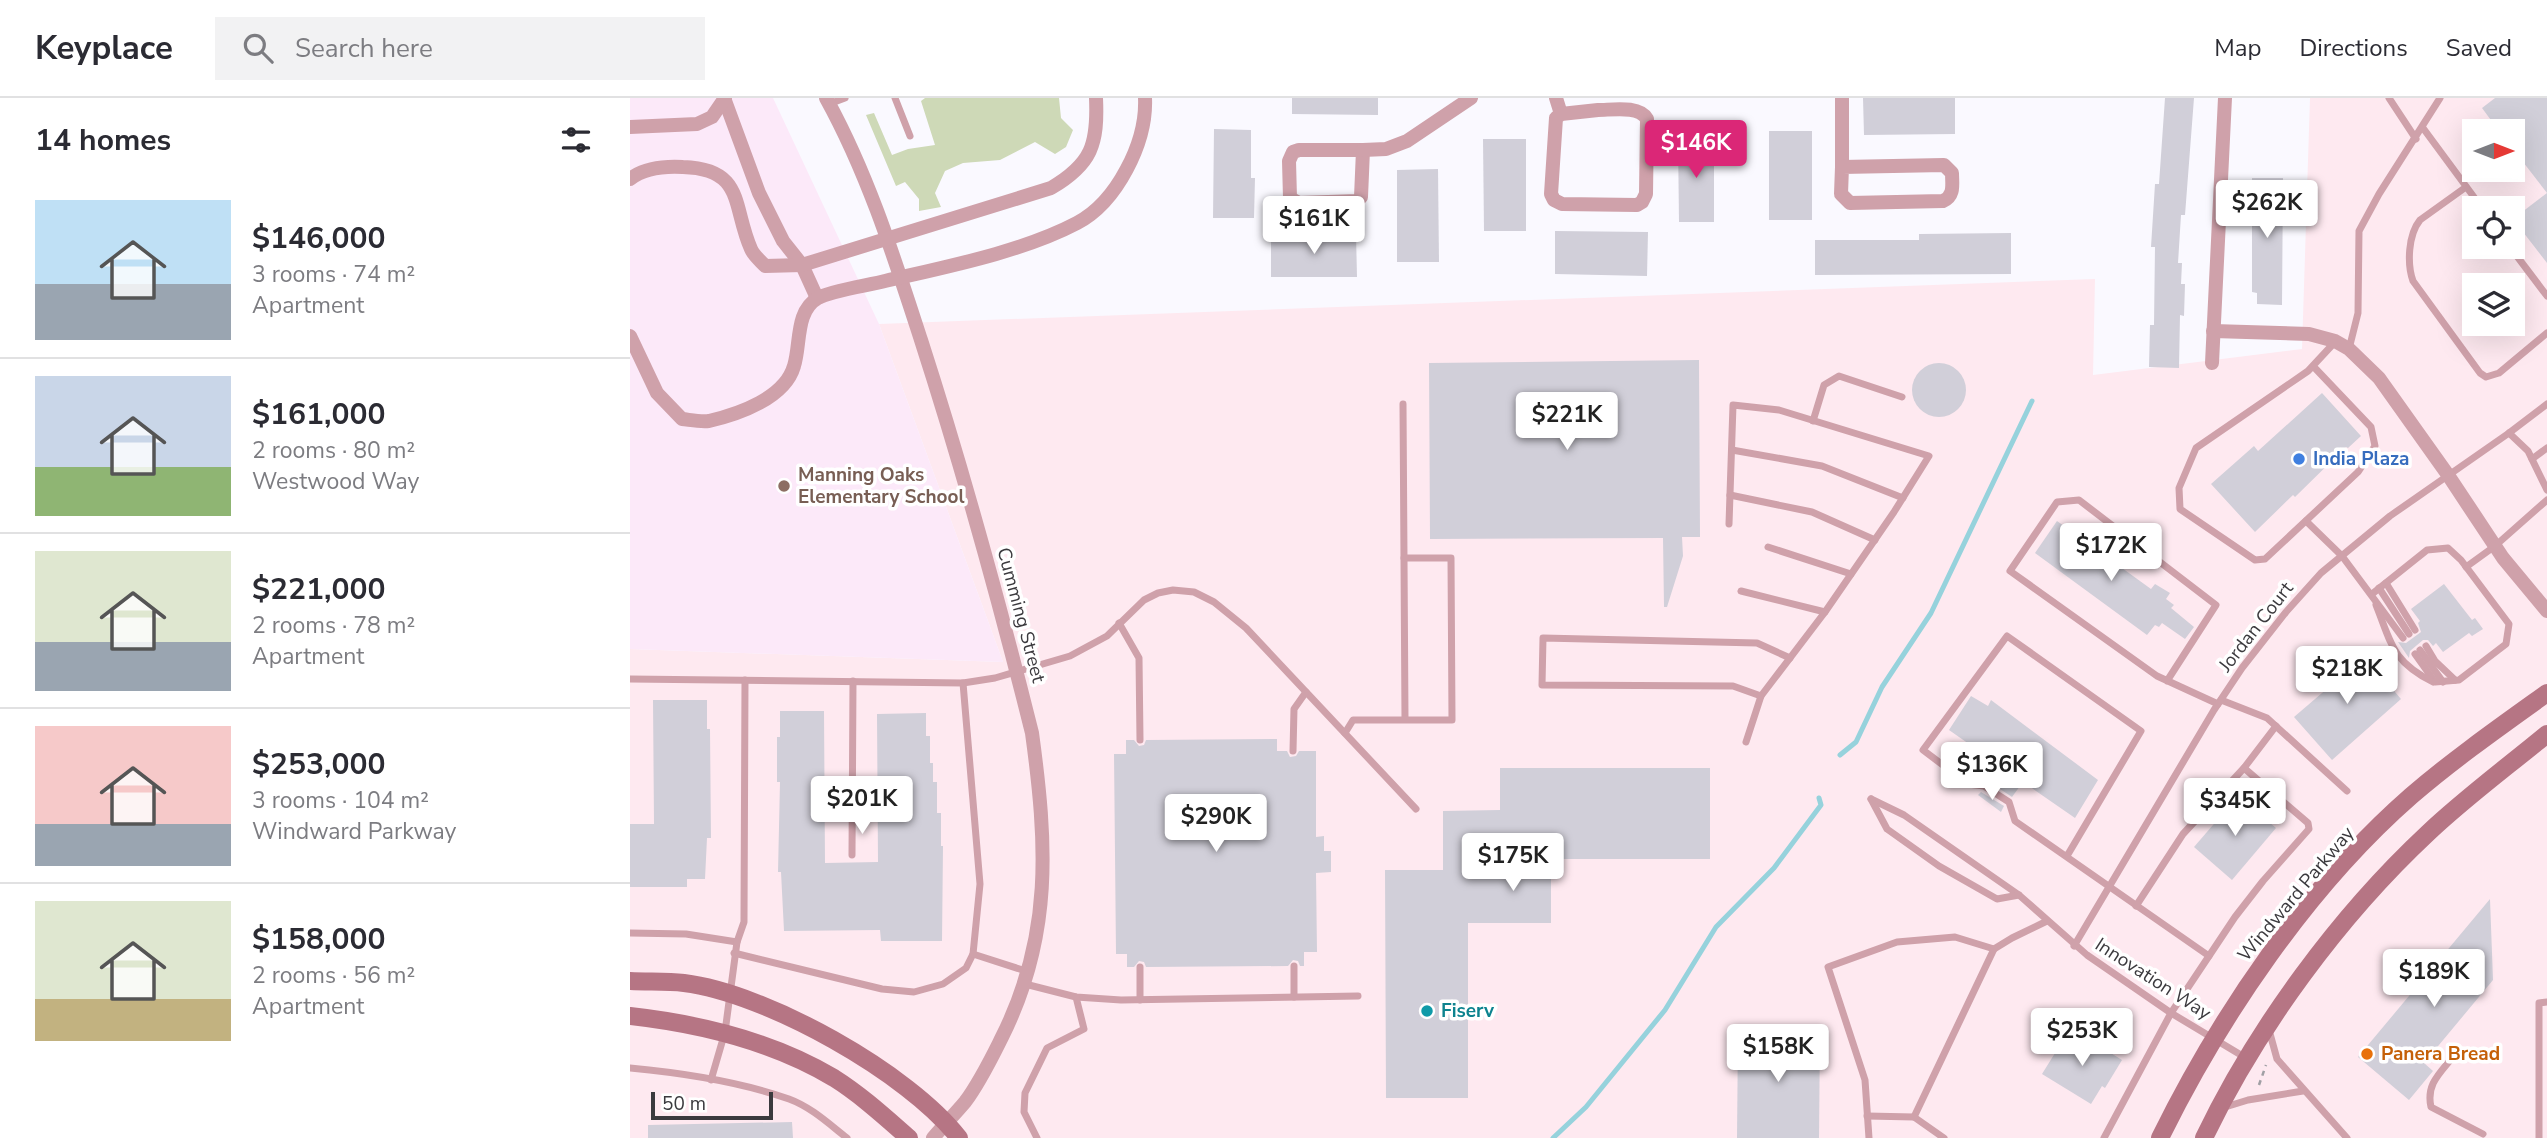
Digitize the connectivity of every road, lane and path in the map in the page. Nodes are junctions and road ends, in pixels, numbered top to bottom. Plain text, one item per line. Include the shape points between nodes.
1 (724, 98) edge
2 (845, 98) edge
3 (895, 98) edge
4 (1096, 98) edge
5 (1145, 98) edge
6 (1471, 98) edge
7 (1556, 98) edge
8 (1842, 98) edge
9 (2225, 98) edge
10 (2389, 98) edge
11 (2440, 98) edge
12 (828, 101) edge
13 (1561, 114) junction
14 (630, 127) edge
15 (2423, 128) junction
16 (909, 136) dead end
17 (2416, 139) junction
18 (1363, 150) junction
19 (1842, 167) junction
20 (630, 179) edge
21 (2466, 187) junction
22 (2473, 196) edge
23 (888, 238) junction
24 (2519, 259) edge
25 (802, 265) junction
26 (901, 278) junction
27 (2547, 296) edge
28 (817, 298) junction
29 (2213, 331) junction
30 (2547, 333) edge
31 (630, 336) edge
32 (2335, 341) junction
33 (2349, 349) junction
34 (2212, 363) dead end
35 (2313, 366) junction
36 (1902, 397) dead end
37 (1403, 404) dead end
38 (2547, 404) edge
39 (1813, 421) junction
40 (2509, 433) junction
41 (2547, 448) edge
42 (1731, 450) junction
43 (2532, 459) junction
44 (2448, 475) junction
45 (2547, 490) edge
46 (1730, 495) junction
47 (1903, 498) junction
48 (2547, 500) edge
49 (2306, 521) junction
50 (1729, 524) dead end
51 (1875, 540) junction
52 (2495, 546) junction
53 (1768, 547) dead end
54 (2342, 556) junction
55 (1404, 558) junction
56 (2466, 567) junction
57 (1851, 574) junction
58 (2383, 585) junction
59 (1741, 591) dead end
60 (2372, 594) junction
61 (2547, 611) edge
62 (1825, 612) junction
63 (1119, 623) junction
64 (1790, 658) junction
65 (1016, 671) junction
66 (630, 678) edge
67 (746, 680) junction
68 (2455, 680) junction
69 (853, 681) junction
70 (2167, 681) junction
71 (2439, 682) junction
72 (963, 683) junction
73 (1306, 692) junction
74 (2547, 693) edge
75 (1761, 696) junction
76 (2219, 702) junction
77 (1405, 720) junction
78 (2276, 726) junction
79 (1345, 733) junction
80 (2547, 734) edge
81 (1140, 740) dead end
82 (1746, 742) dead end
83 (1293, 751) dead end
84 (2244, 768) junction
85 (2347, 791) dead end
86 (1416, 809) dead end
87 (852, 855) dead end
88 (2067, 856) junction
89 (2108, 886) junction
90 (2019, 895) junction
91 (2136, 906) junction
92 (2047, 921) junction
93 (630, 933) edge
94 (737, 942) junction
95 (2074, 946) junction
96 (1994, 949) junction
97 (734, 953) junction
98 (973, 954) junction
99 (2209, 956) junction
100 (1294, 966) dead end
101 (1140, 967) dead end
102 (1027, 978) junction
103 (630, 981) edge
104 (729, 994) junction
105 (1359, 996) dead end
106 (1076, 997) junction
107 (1294, 997) junction
108 (1140, 1000) junction
109 (2547, 1002) edge
110 (2171, 1013) junction
111 (630, 1016) edge
112 (2268, 1027) junction
113 (725, 1032) junction
114 (2215, 1038) junction
115 (2485, 1055) dead end
116 (2246, 1059) junction
117 (2268, 1061) dead end
118 (630, 1068) edge
119 (711, 1080) junction
120 (2259, 1085) dead end
121 (2304, 1091) junction
122 (2220, 1109) junction
123 (1867, 1116) junction
124 (1914, 1117) junction
125 (947, 1122) junction
126 (2483, 1134) dead end
127 (847, 1138) edge
128 (909, 1138) edge
129 (933, 1138) edge
130 (960, 1138) edge
131 (1037, 1138) edge
132 (1869, 1138) edge
133 (1944, 1138) edge
134 (2104, 1138) edge
135 (2160, 1138) edge
136 (2204, 1138) edge
137 (2347, 1138) edge
138 (2539, 1138) edge

1 - 14 street via 712,117 697,124
1 - 25 street via 759,193 783,241
2 - 12 lane
3 - 16 lane
4 - 23 street via 1094,141 1071,176 1051,188
5 - 26 street via 1146,112 1134,157 1107,198 1079,222 1025,244
6 - 18 street via 1406,141 1386,149
7 - 13 street
8 - 19 street
9 - 29 street
10 - 17 lane
11 - 15 lane
12 - 23 street, Cumming Street
13 - 13 street via 1598,110 1644,114 1646,194 1642,202 1562,204 1554,200 1554,124
15 - 17 lane
15 - 21 lane
17 - 33 lane via 2359,232 2358,313
18 - 18 street via 1362,192 1357,201 1298,202 1290,198 1293,152
19 - 19 street via 1944,165 1952,173 1952,193 1943,201 1850,203 1841,194
20 - 25 street via 671,166 701,167 724,176 740,206 752,251 765,266
21 - 22 lane
21 - 30 lane via 2415,227 2409,263 2413,281 2486,377 2499,373
23 - 25 street
23 - 26 street, Cumming Street
24 - 27 lane
25 - 28 street
26 - 28 street
26 - 65 street, Cumming Street via 961,462
28 - 31 street via 803,315 794,368 776,393 706,421 682,419 657,393
29 - 32 street via 2309,334
29 - 34 street
32 - 33 street
32 - 35 lane
33 - 44 street via 2379,378
35 - 49 lane via 2371,427 2375,446 2358,472
35 - 49 lane via 2196,448 2179,488 2180,509 2255,560 2265,559
36 - 39 lane via 1839,376 1824,385
37 - 55 lane
38 - 40 lane, Jordan Court
39 - 42 lane via 1779,410 1733,405
39 - 47 lane via 1928,456
40 - 43 lane
40 - 44 lane, Jordan Court
41 - 43 lane
42 - 46 lane
42 - 47 lane via 1822,466
43 - 45 lane
44 - 52 street
44 - 54 lane, Jordan Court
46 - 50 lane
46 - 51 lane via 1812,512
47 - 51 lane
48 - 52 lane
49 - 54 lane
51 - 57 lane
52 - 56 lane
52 - 61 street
53 - 57 lane
54 - 60 lane
54 - 76 lane, Jordan Court via 2287,612
55 - 77 lane
55 - 77 lane via 1451,558 1452,720
56 - 58 lane via 2448,548 2427,550
56 - 68 lane via 2509,624 2506,644
57 - 62 lane
58 - 60 lane
58 - 60 lane via 2409,634
59 - 62 lane
60 - 71 lane via 2395,652 2411,670
62 - 64 lane
63 - 65 lane via 1085,650
63 - 73 lane via 1158,593 1194,592 1246,628
63 - 81 lane via 1139,658
64 - 75 lane
64 - 75 lane via 1757,643 1543,638 1542,685 1733,686
65 - 72 lane
65 - 102 street, Cumming Street via 1032,733 1042,847 1043,897
66 - 67 lane
67 - 69 lane
67 - 94 lane via 744,922
68 - 71 lane
68 - 71 lane via 2420,650
69 - 72 lane
69 - 87 lane
70 - 70 lane via 2010,571 2057,502 2079,500 2216,605
70 - 76 lane
72 - 98 lane via 980,884
73 - 79 lane
73 - 83 lane via 1294,709
74 - 114 main road, Windward Parkway via 2411,797 2366,841 2288,931
75 - 82 lane
76 - 78 lane via 2267,718
76 - 89 lane, Jordan Court
77 - 79 lane via 1353,720
78 - 84 lane
78 - 85 lane
79 - 86 lane
80 - 112 main road via 2429,832 2379,882 2321,952
84 - 91 lane via 2183,834
84 - 99 lane via 2308,823 2309,829 2263,881
88 - 88 lane via 2015,821 2009,802 1984,786 1968,784 1923,750 2007,636 2141,731
88 - 89 lane
89 - 91 lane
89 - 95 lane, Jordan Court
90 - 90 lane, Innovation Way via 1904,815 1871,799 1887,829 1939,866 1997,899
90 - 92 lane, Innovation Way
91 - 99 lane
92 - 95 lane, Innovation Way
92 - 96 lane
93 - 94 lane via 685,934
94 - 97 lane
95 - 110 lane, Innovation Way
96 - 123 lane via 1955,937 1897,942 1828,967 1865,1080
96 - 124 lane
97 - 98 lane via 882,989 914,992 943,984 966,968
97 - 104 lane
98 - 102 lane
99 - 110 lane
100 - 107 lane
101 - 108 lane
102 - 106 lane
102 - 125 street, Cumming Street via 992,1058
103 - 104 main road via 685,984
104 - 113 lane
104 - 125 main road via 820,1031 874,1064
105 - 107 lane
106 - 108 lane
106 - 131 lane via 1084,1029 1047,1048 1025,1093 1024,1112
107 - 108 lane
109 - 138 lane via 2539,1003
110 - 114 lane, Innovation Way
110 - 134 lane
111 - 113 main road
112 - 116 main road
112 - 121 lane via 2277,1059
113 - 119 lane
113 - 128 main road via 786,1054 833,1078
114 - 116 lane, Innovation Way
114 - 135 main road, Windward Parkway
115 - 126 lane via 2452,1058 2431,1084 2428,1096 2431,1107
116 - 122 main road
117 - 120 path
118 - 119 lane
119 - 127 lane via 790,1100
121 - 122 lane
121 - 137 lane
122 - 136 main road
123 - 124 lane
123 - 132 lane
124 - 133 lane
125 - 129 street, Cumming Street
125 - 130 main road

